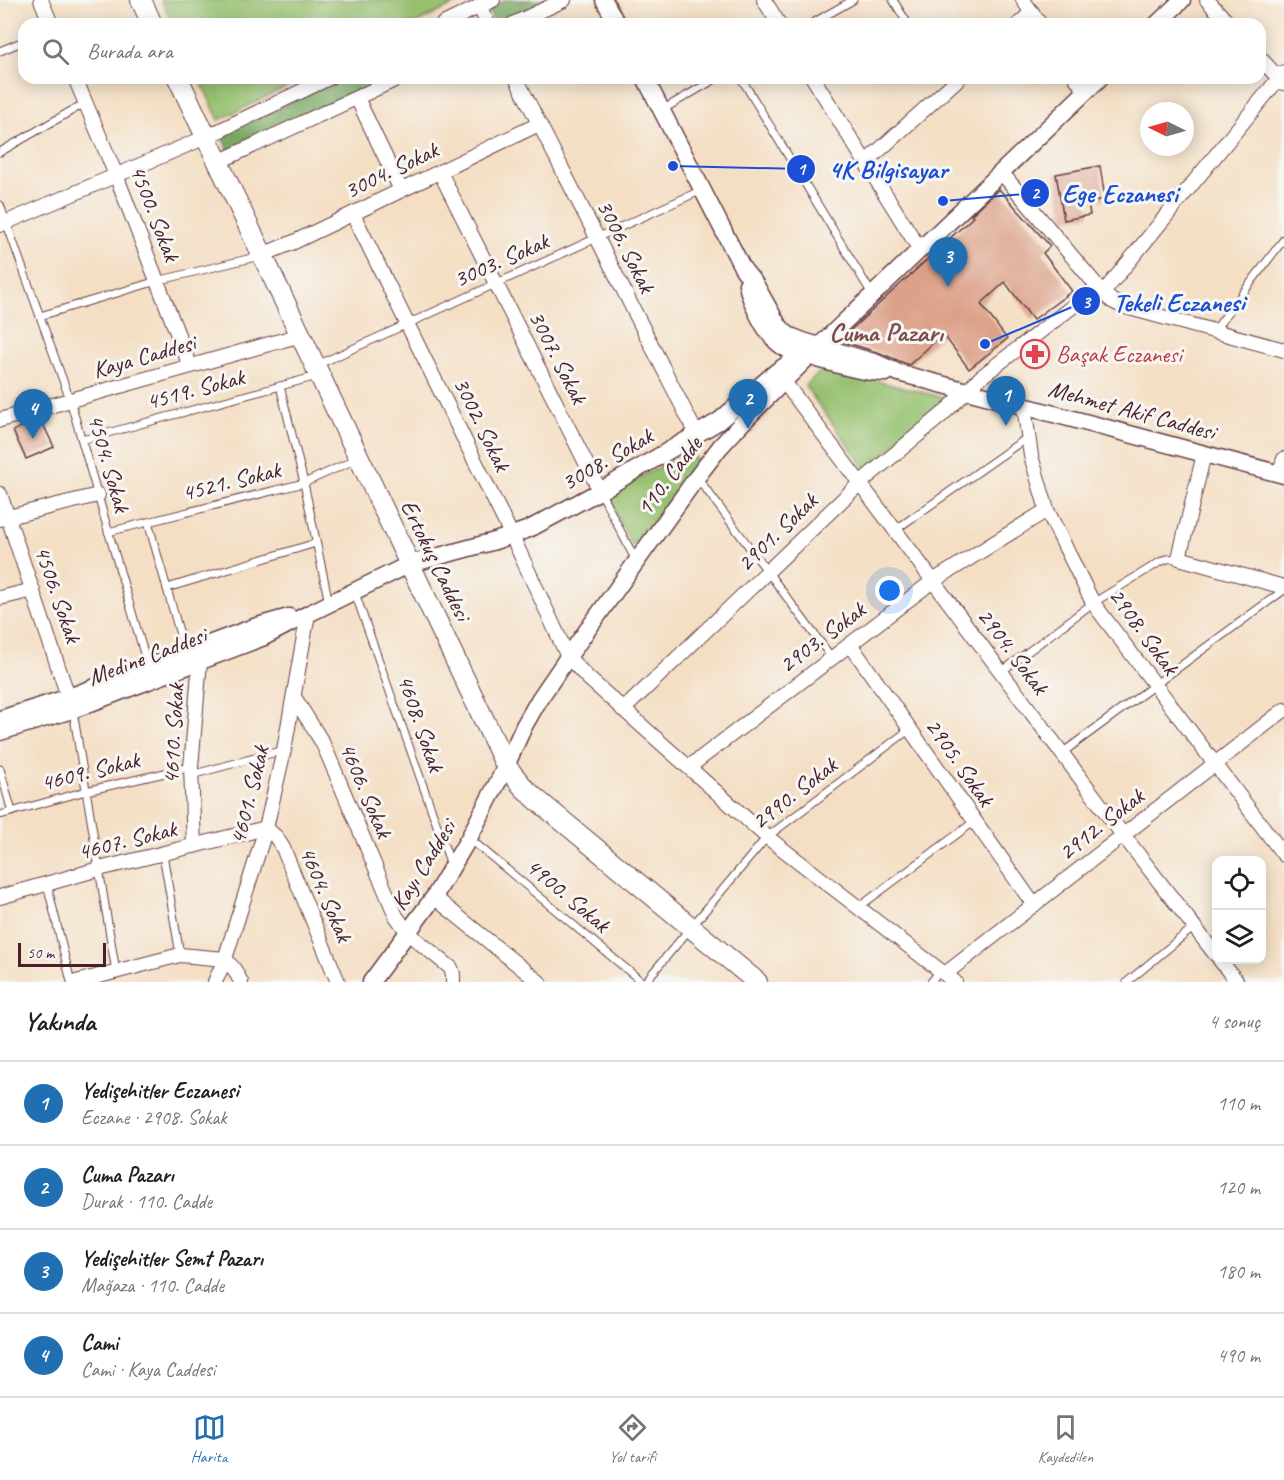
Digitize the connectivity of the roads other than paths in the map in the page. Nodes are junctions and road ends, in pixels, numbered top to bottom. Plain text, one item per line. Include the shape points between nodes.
1 (41, 0) edge
2 (141, 0) edge
3 (493, 0) edge
4 (564, 0) edge
5 (604, 0) edge
6 (764, 0) edge
7 (853, 0) edge
8 (893, 0) edge
9 (1182, 0) edge
10 (1207, 0) edge
11 (480, 6) junction
12 (48, 18) edge
13 (149, 18) edge
14 (455, 18) edge
15 (485, 18) edge
16 (526, 18) edge
17 (614, 18) edge
18 (775, 18) edge
19 (822, 18) edge
20 (904, 18) edge
21 (1163, 18) edge
22 (1224, 18) edge
23 (18, 43) edge
24 (0, 51) edge
25 (1266, 64) edge
26 (1282, 79) edge
27 (78, 84) edge
28 (181, 84) edge
29 (316, 84) edge
30 (386, 84) edge
31 (519, 84) edge
32 (648, 84) edge
33 (706, 84) edge
34 (745, 84) edge
35 (817, 84) edge
36 (947, 84) edge
37 (1081, 85) edge
38 (357, 98) junction
39 (86, 103) junction
40 (661, 110) junction
41 (539, 124) junction
42 (206, 137) junction
43 (0, 152) edge
44 (218, 162) junction
45 (865, 163) junction
46 (440, 172) junction
47 (1001, 172) junction
48 (116, 175) junction
49 (401, 190) junction
50 (702, 190) junction
51 (0, 205) edge
52 (353, 213) junction
53 (3, 224) edge
54 (597, 238) junction
55 (1284, 239) edge
56 (920, 250) junction
57 (262, 255) junction
58 (743, 269) junction
59 (157, 281) junction
60 (496, 284) junction
61 (1100, 290) junction
62 (873, 294) junction
63 (40, 316) junction
64 (408, 324) junction
65 (1214, 331) junction
66 (768, 332) junction
67 (301, 335) junction
68 (1284, 350) edge
69 (814, 351) junction
70 (190, 366) junction
71 (317, 370) junction
72 (780, 376) junction
73 (280, 386) junction
74 (966, 391) junction
75 (70, 400) junction
76 (1024, 406) junction
77 (0, 420) edge
78 (697, 435) junction
79 (1028, 436) junction
80 (82, 440) junction
81 (1204, 454) junction
82 (359, 458) junction
83 (1282, 469) edge
84 (697, 477) junction
85 (304, 483) junction
86 (860, 483) junction
87 (600, 491) junction
88 (0, 494) edge
89 (98, 495) junction
90 (1047, 510) junction
91 (4, 518) edge
92 (148, 522) junction
93 (895, 530) junction
94 (108, 532) junction
95 (512, 536) junction
96 (316, 543) junction
97 (1179, 558) junction
98 (636, 562) junction
99 (410, 564) junction
100 (768, 572) junction
101 (933, 580) junction
102 (166, 588) junction
103 (1284, 588) edge
104 (33, 591) junction
105 (355, 591) junction
106 (0, 598) edge
107 (329, 603) junction
108 (1093, 603) junction
109 (308, 614) junction
110 (850, 644) junction
111 (185, 653) junction
112 (568, 657) junction
113 (832, 658) junction
114 (200, 661) junction
115 (148, 667) junction
116 (1001, 672) junction
117 (1155, 684) junction
118 (294, 697) junction
119 (71, 703) junction
120 (623, 710) junction
121 (1284, 710) edge
122 (0, 719) edge
123 (910, 729) junction
124 (0, 732) edge
125 (284, 750) junction
126 (1062, 753) junction
127 (1215, 764) junction
128 (506, 766) junction
129 (688, 767) junction
130 (0, 769) edge
131 (191, 771) junction
132 (86, 791) junction
133 (12, 812) junction
134 (0, 815) edge
135 (975, 821) junction
136 (266, 828) junction
137 (1123, 835) junction
138 (767, 837) junction
139 (469, 838) junction
140 (194, 846) junction
141 (163, 854) junction
142 (1284, 855) edge
143 (452, 868) junction
144 (99, 869) junction
145 (46, 884) junction
146 (0, 897) edge
147 (434, 897) junction
148 (1034, 905) junction
149 (859, 907) junction
150 (691, 927) junction
151 (1194, 927) junction
152 (408, 933) junction
153 (1212, 951) edge
154 (180, 955) junction
155 (225, 959) junction
156 (1223, 964) edge
157 (116, 972) junction
158 (947, 976) edge
159 (71, 982) edge
160 (76, 982) edge
161 (214, 982) edge
162 (241, 982) edge
163 (338, 982) edge
164 (371, 982) edge
165 (453, 982) edge
166 (539, 982) edge
167 (643, 982) edge
168 (757, 982) edge
169 (931, 982) edge
170 (1127, 982) edge
171 (1237, 982) edge

1 - 12 street
2 - 13 main road
3 - 11 street
4 - 16 street
5 - 17 street
6 - 18 street
7 - 19 lane
8 - 20 lane
9 - 21 street
10 - 22 street
11 - 14 street
11 - 15 street
23 - 24 lane
25 - 26 street
26 - 61 street, 2901. Sokak
27 - 39 street, 4500. Sokak
28 - 42 main road, Ertokuş Caddesi
29 - 42 street
30 - 38 street
31 - 41 street, 3006. Sokak
32 - 40 street, Mehmet Akif Caddesi
33 - 40 lane
34 - 62 lane
35 - 45 street
36 - 45 street
37 - 47 street, 110. Cadde
38 - 44 street
38 - 49 street
39 - 43 lane
39 - 48 street, 4500. Sokak
40 - 50 street, Mehmet Akif Caddesi
41 - 46 street, 3004. Sokak
41 - 54 street, 3006. Sokak
42 - 44 main road, Ertokuş Caddesi
42 - 48 street
44 - 57 main road, Ertokuş Caddesi
45 - 56 street
46 - 49 street, 3004. Sokak
46 - 60 street, 3007. Sokak
47 - 56 street, 110. Cadde
47 - 61 street
48 - 53 street
48 - 59 street, 4500. Sokak
49 - 52 street, 3004. Sokak
50 - 54 lane, 3003. Sokak
50 - 58 street, Mehmet Akif Caddesi
51 - 53 lane, 4504. Sokak
52 - 57 street, 3004. Sokak
52 - 64 street, 3002. Sokak
53 - 63 lane, 4504. Sokak
54 - 60 lane, 3003. Sokak
54 - 78 street, 3006. Sokak
55 - 65 lane
56 - 62 street, 110. Cadde
57 - 59 lane
57 - 67 main road, Ertokuş Caddesi
58 - 66 street, Mehmet Akif Caddesi via 753,305
58 - 69 street, Mehmet Akif Caddesi via 782,330
59 - 63 lane
59 - 70 street, 4500. Sokak
60 - 64 lane, 3003. Sokak
60 - 87 street, 3007. Sokak
61 - 65 street via 1122,306
61 - 74 street, 2901. Sokak via 998,363
62 - 69 street, 110. Cadde
63 - 75 lane, 4504. Sokak
64 - 71 lane, 3003. Sokak
64 - 95 street, 3002. Sokak
65 - 68 street
66 - 69 street, Mehmet Akif Caddesi via 785,349
66 - 72 street via 777,352
67 - 70 street, Kaya Caddesi
67 - 71 main road, Ertokuş Caddesi
69 - 72 street, 110. Cadde
69 - 74 street, Mehmet Akif Caddesi via 877,363 898,373
70 - 75 street, Kaya Caddesi
71 - 73 lane, 4519. Sokak
71 - 82 main road, Ertokuş Caddesi
72 - 78 street, 3008. Sokak
72 - 84 street, 110. Cadde
72 - 86 street, 2904. Sokak
73 - 80 lane, 4519. Sokak
73 - 85 lane
74 - 76 street, Mehmet Akif Caddesi
74 - 86 street, 2901. Sokak
75 - 77 street, Kaya Caddesi
75 - 80 lane, 4504. Sokak
76 - 79 street, 2908. Sokak
76 - 81 street, Mehmet Akif Caddesi
78 - 87 street, 3008. Sokak
79 - 90 street, 2908. Sokak
79 - 93 lane
80 - 89 lane, 4504. Sokak
81 - 83 street, Mehmet Akif Caddesi
81 - 97 street
82 - 85 lane, 4521. Sokak
82 - 99 main road, Ertokuş Caddesi
84 - 98 street, 110. Cadde
84 - 100 lane
85 - 92 lane, 4521. Sokak
85 - 96 lane
86 - 93 street, 2904. Sokak
86 - 100 street, 2901. Sokak
87 - 95 street, 3008. Sokak
87 - 98 lane, 3007. Sokak
88 - 91 street, 4506. Sokak
89 - 91 street
89 - 94 lane, 4504. Sokak
90 - 101 street, 2903. Sokak
90 - 108 street, 2908. Sokak
91 - 104 street, 4506. Sokak
92 - 94 lane, 4521. Sokak
92 - 102 lane
93 - 101 street, 2904. Sokak
94 - 115 lane, 4504. Sokak
95 - 99 street, 3008. Sokak
95 - 112 street, 3002. Sokak
96 - 102 lane
96 - 107 lane
97 - 103 street
97 - 108 lane via 1160,562
98 - 112 street, 110. Cadde
99 - 105 street, Medine Caddesi
99 - 128 main road, Ertokuş Caddesi
100 - 113 lane
100 - 120 street, 2901. Sokak
101 - 110 street, 2903. Sokak
101 - 116 street, 2904. Sokak
102 - 111 lane
103 - 117 lane
104 - 106 street
104 - 119 street, 4506. Sokak
105 - 107 street, Medine Caddesi
105 - 143 lane, 4608. Sokak
107 - 109 street, Medine Caddesi
108 - 116 lane
108 - 117 street, 2908. Sokak
109 - 111 street, Medine Caddesi via 269,622
109 - 114 street, Medine Caddesi via 264,637
109 - 118 street, 4601. Sokak
110 - 113 street, 2903. Sokak
110 - 123 street, 2905. Sokak
111 - 115 street, Medine Caddesi
112 - 120 street, 3002. Sokak
112 - 128 street, 110. Cadde via 524,726
113 - 129 street, 2903. Sokak
114 - 119 street, Medine Caddesi
114 - 131 street, 4610. Sokak
115 - 119 street, Medine Caddesi
116 - 126 street, 2904. Sokak
117 - 126 lane
117 - 127 street, 2908. Sokak
118 - 125 street, 4601. Sokak
118 - 152 street, 4606. Sokak via 325,748 390,904
119 - 122 street, Medine Caddesi
119 - 124 street, Medine Caddesi
119 - 132 lane
120 - 129 street, 3002. Sokak
121 - 127 street, 2912. Sokak
123 - 135 street, 2905. Sokak
123 - 138 lane, 2990. Sokak
125 - 131 lane, 4609. Sokak
125 - 136 street, 4601. Sokak
126 - 137 street, 2904. Sokak
127 - 137 street, 2912. Sokak
127 - 142 street, 2908. Sokak
128 - 139 street, Kayı Caddesi
128 - 150 main road, Ertokuş Caddesi via 536,799
129 - 138 street, 3002. Sokak
130 - 133 lane
131 - 132 lane, 4609. Sokak
131 - 140 street, 4610. Sokak
132 - 133 lane, 4609. Sokak
132 - 144 lane
133 - 134 lane, 4609. Sokak
135 - 148 street, 2905. Sokak
135 - 149 lane
136 - 140 street, 4607. Sokak
136 - 155 street, 4601. Sokak
136 - 163 street, 4604. Sokak via 283,848
137 - 148 street, 2912. Sokak
137 - 151 street, 2904. Sokak
138 - 149 street, 3002. Sokak
138 - 150 lane, 2990. Sokak
139 - 143 street, Kayı Caddesi
139 - 167 lane, 4900. Sokak
140 - 141 street, 4607. Sokak
141 - 144 street, 4607. Sokak
141 - 154 lane
143 - 147 street, Kayı Caddesi
144 - 145 street, 4607. Sokak
144 - 157 lane
145 - 146 street, 4607. Sokak
145 - 159 lane
147 - 152 street, Kayı Caddesi
147 - 166 street
148 - 158 street, 2912. Sokak
149 - 158 street, 3002. Sokak
150 - 167 lane, 2990. Sokak
150 - 168 main road, Ertokuş Caddesi
151 - 153 street, 2904. Sokak
151 - 170 lane
152 - 164 street, Kayı Caddesi
152 - 165 street, 4606. Sokak via 451,968
154 - 155 street
154 - 157 street
155 - 161 street, 4601. Sokak
155 - 162 street
156 - 171 street
157 - 160 street
158 - 169 lane, 2912. Sokak

